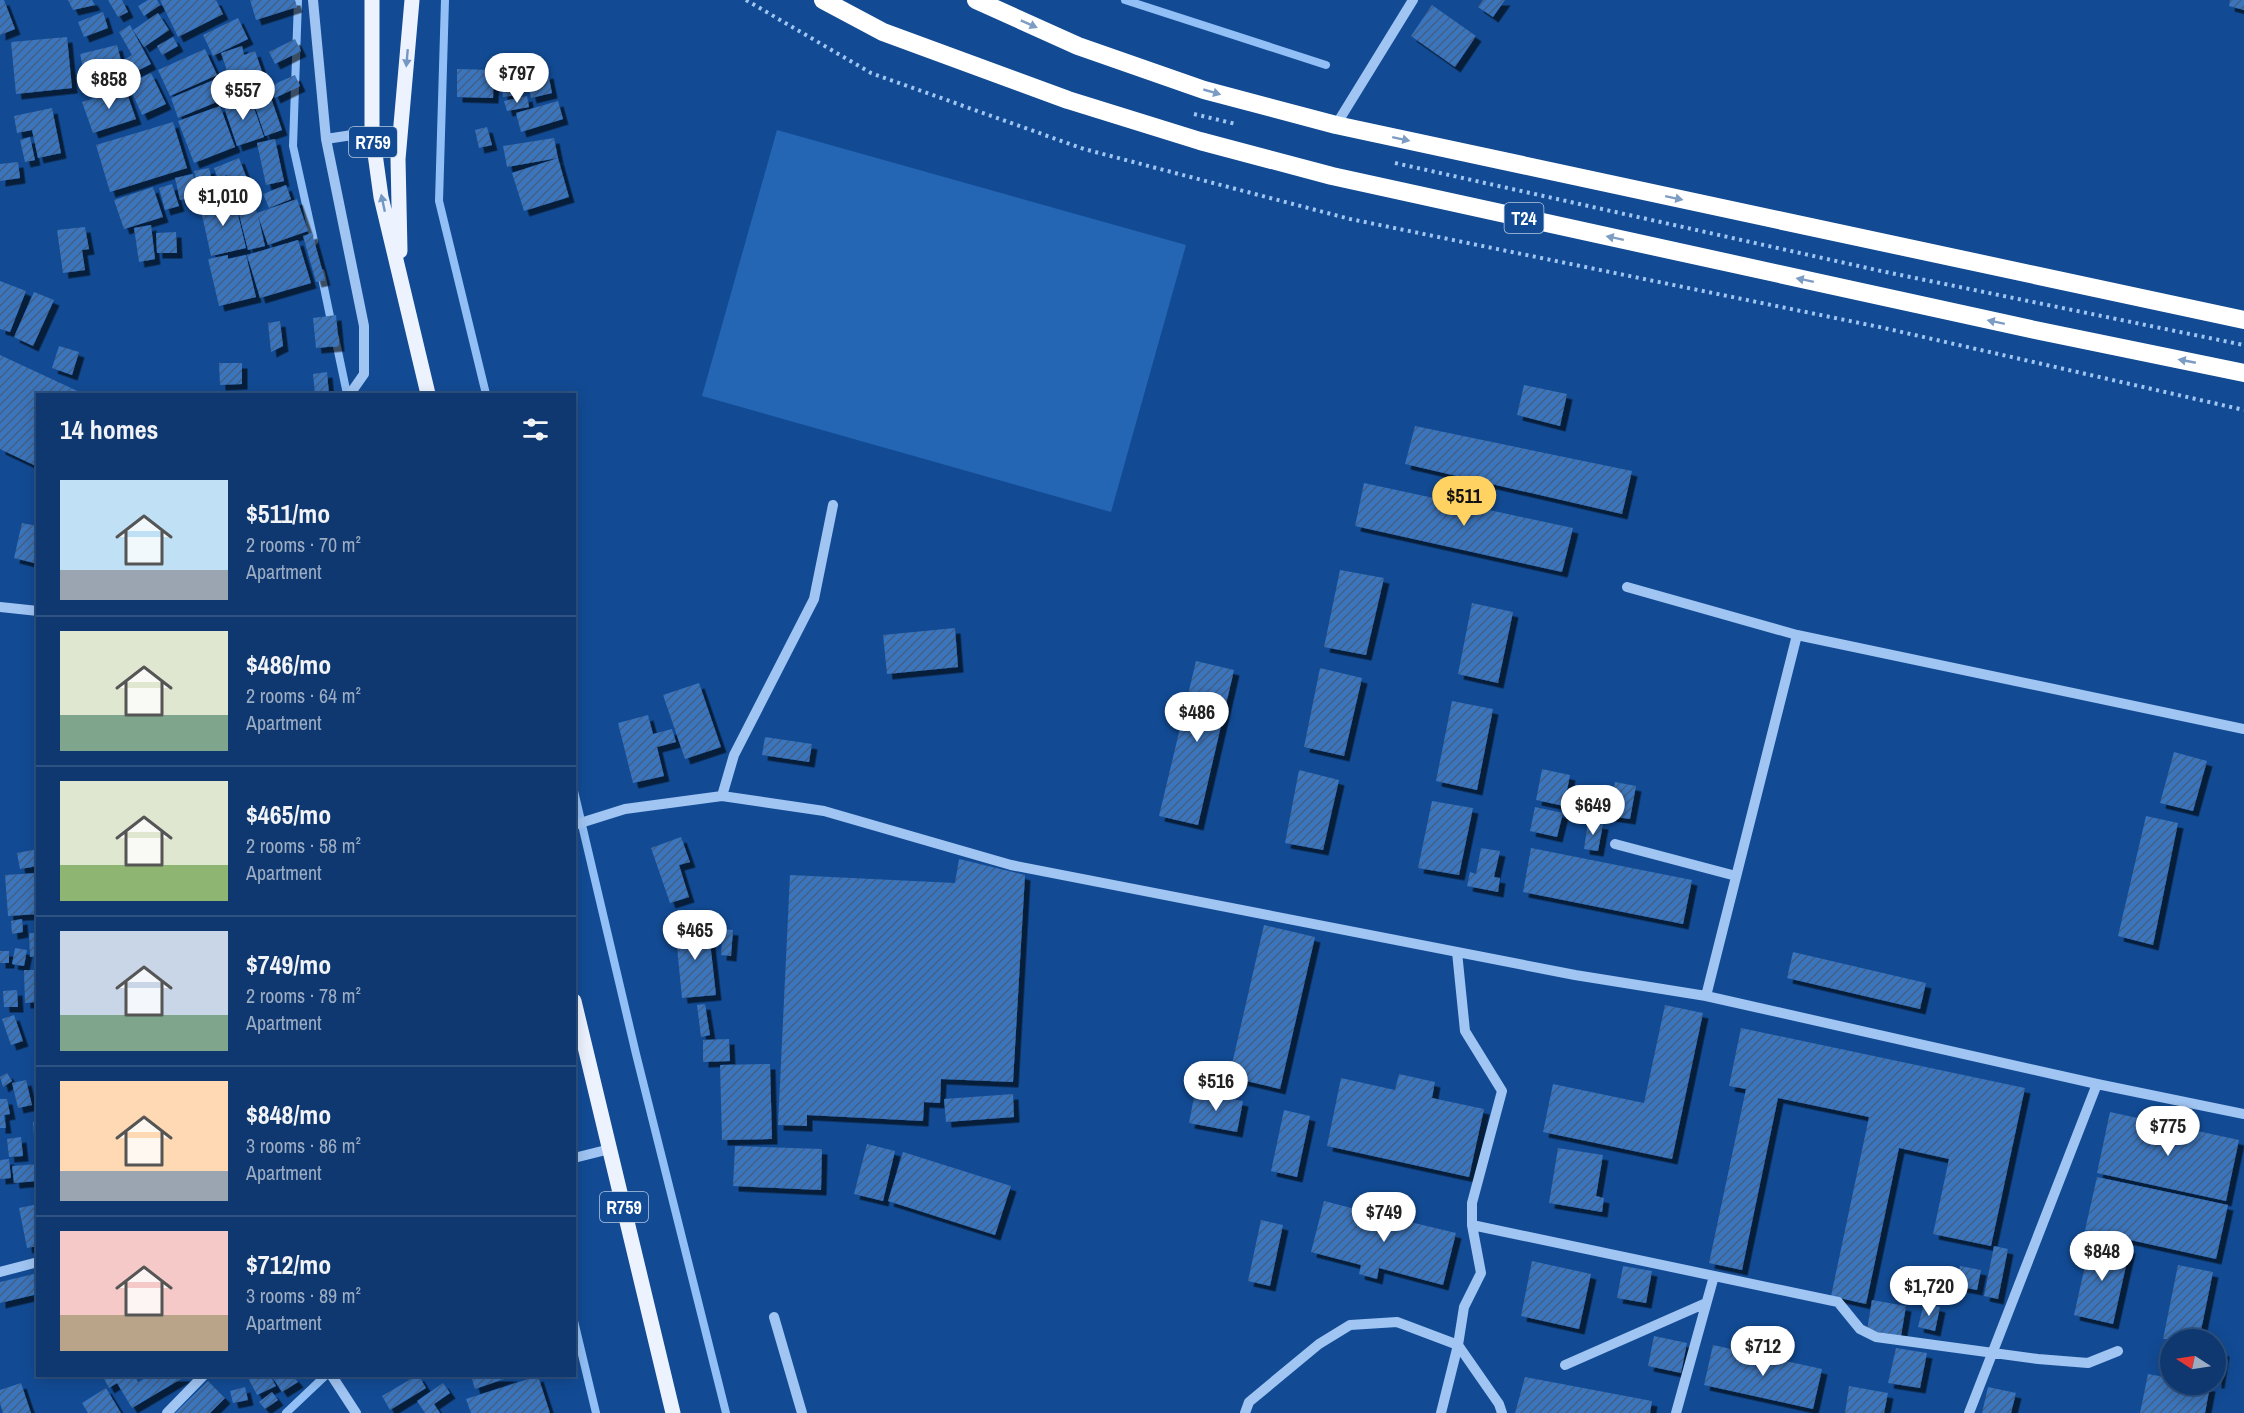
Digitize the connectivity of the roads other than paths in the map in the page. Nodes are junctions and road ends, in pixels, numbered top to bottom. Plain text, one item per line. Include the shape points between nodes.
1 (313, 0) edge
2 (372, 0) edge
3 (412, 0) edge
4 (823, 0) edge
5 (976, 0) edge
6 (1413, 0) edge
7 (1336, 125) junction
8 (372, 132) junction
9 (326, 139) junction
10 (401, 281) junction
11 (2244, 320) edge
12 (2244, 373) edge
13 (351, 393) edge
14 (428, 393) edge
15 (833, 505) dead end
16 (1627, 587) dead end
17 (0, 607) edge
18 (36, 611) edge
19 (1797, 635) junction
20 (2244, 729) edge
21 (722, 796) junction
22 (576, 824) edge
23 (1615, 844) dead end
24 (1736, 876) junction
25 (1457, 952) junction
26 (1706, 996) junction
27 (576, 1009) edge
28 (2097, 1084) junction
29 (2244, 1114) edge
30 (610, 1149) junction
31 (576, 1158) edge
32 (1472, 1225) junction
33 (36, 1263) edge
34 (0, 1272) edge
35 (1714, 1276) junction
36 (1706, 1303) junction
37 (774, 1317) dead end
38 (1458, 1345) junction
39 (2118, 1352) dead end
40 (1993, 1353) junction
41 (1565, 1365) dead end
42 (202, 1377) edge
43 (333, 1377) edge
44 (167, 1413) edge
45 (356, 1413) edge
46 (673, 1413) edge
47 (802, 1413) edge
48 (1245, 1413) edge
49 (1441, 1413) edge
50 (1502, 1413) edge
51 (1676, 1413) edge
52 (1969, 1413) edge

1 - 9 street
2 - 8 main road, R759
3 -> 10 main road, R759 via 398,159
12 -> 4 highway, T24 via 1321,173 1068,100 883,32
5 -> 7 highway via 1078,46 1204,90
6 - 7 street
7 -> 11 highway
8 - 9 street
10 -> 8 main road, R759 via 381,197
9 - 13 street via 364,326 364,374
10 - 14 main road, R759
15 - 21 street via 814,599 734,755
16 - 19 street
17 - 18 street
19 - 20 street
19 - 24 street
21 - 22 street via 625,809
21 - 25 street via 824,811 1011,865
23 - 24 street
24 - 26 street
25 - 26 street
25 - 32 street via 1465,1031 1502,1091 1472,1203
26 - 28 street
27 - 30 main road, R759
28 - 29 street
28 - 40 street
30 - 31 street
30 - 46 main road, R759
32 - 35 street
32 - 38 street via 1481,1273 1464,1307
33 - 34 street
35 - 36 street
35 - 40 street via 1838,1302 1860,1329 1875,1337
36 - 41 street
36 - 51 street
37 - 47 street
38 - 48 street via 1397,1322 1350,1325 1319,1344 1249,1402
38 - 49 street
38 - 50 street
39 - 40 street via 2088,1363
40 - 52 street
42 - 44 street
43 - 45 street

